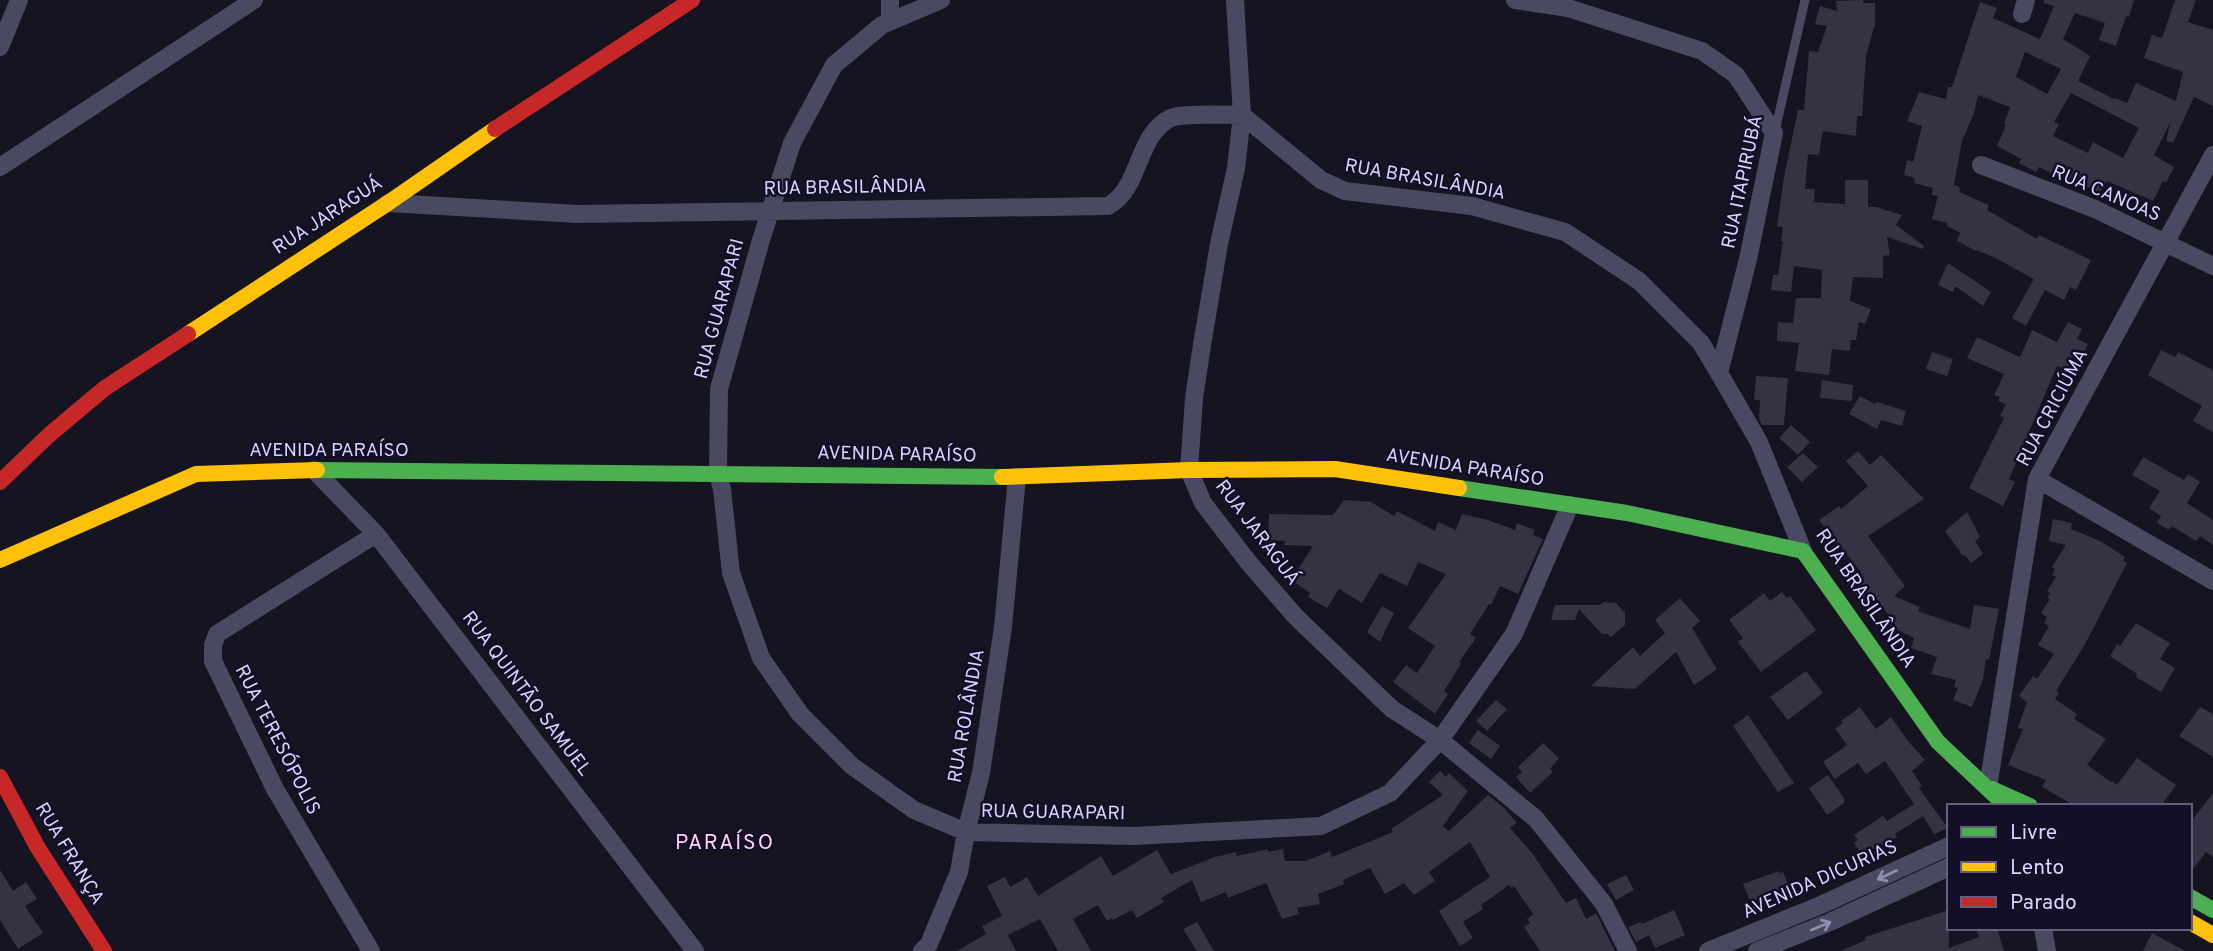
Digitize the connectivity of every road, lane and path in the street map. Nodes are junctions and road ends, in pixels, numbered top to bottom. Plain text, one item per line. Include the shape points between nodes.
1 (19, 0) edge
2 (254, 0) edge
3 (692, 0) edge
4 (890, 0) edge
5 (941, 0) edge
6 (1235, 0) edge
7 (1515, 0) edge
8 (1805, 0) edge
9 (890, 22) junction
10 (0, 47) edge
11 (1242, 115) junction
12 (1774, 133) junction
13 (2213, 155) edge
14 (1981, 166) dead end
15 (0, 167) edge
16 (388, 203) junction
17 (770, 210) junction
18 (2165, 242) junction
19 (2213, 266) edge
20 (1719, 373) junction
21 (314, 470) junction
22 (1189, 470) junction
23 (718, 474) junction
24 (1017, 477) junction
25 (2038, 479) junction
26 (0, 482) edge
27 (1570, 505) junction
28 (376, 534) junction
29 (1803, 551) junction
30 (0, 560) edge
31 (2213, 581) edge
32 (1440, 740) junction
33 (0, 777) edge
34 (1988, 787) junction
35 (2004, 804) edge
36 (2026, 804) edge
37 (966, 832) junction
38 (1947, 847) edge
39 (1947, 868) edge
40 (2192, 898) edge
41 (2213, 910) edge
42 (2192, 923) edge
43 (2043, 930) edge
44 (2213, 935) edge
45 (104, 951) edge
46 (371, 951) edge
47 (695, 951) edge
48 (922, 951) edge
49 (1628, 951) edge
50 (1708, 951) edge
51 (1757, 951) edge
52 (2046, 951) edge

1 - 10 street
2 - 15 street
3 - 16 main road, RUA JARAGUÁ
4 - 9 street
5 - 9 street, RUA GUARAPARI
6 - 11 street, RUA JARAGUÁ
7 - 12 street via 1568,8 1702,51 1736,75
8 - 12 lane, RUA ITAPIRUBÁ
9 - 17 street, RUA GUARAPARI via 834,65 792,143
11 - 17 street, RUA BRASILÂNDIA via 1172,117 1157,129 1126,188 1108,206
11 - 20 street, RUA BRASILÂNDIA via 1321,180 1345,191 1472,206 1565,232 1639,281 1701,343
11 - 22 street, RUA JARAGUÁ via 1194,398
12 - 20 street, RUA ITAPIRUBÁ
13 - 18 street, RUA CRICIÚMA
14 - 18 street, RUA CANOAS via 2095,209
16 - 17 street, RUA BRASILÂNDIA via 578,214
16 - 26 main road, RUA JARAGUÁ via 105,388
17 - 23 street, RUA GUARAPARI via 719,390
18 - 19 street, RUA CANOAS
18 - 25 street, RUA CRICIÚMA
20 - 29 street, RUA BRASILÂNDIA via 1759,442
21 - 23 main road, AVENIDA PARAÍSO
21 - 28 street, RUA QUINTÃO SAMUEL
21 - 30 main road, AVENIDA PARAÍSO via 196,474
22 - 24 main road, AVENIDA PARAÍSO
22 - 27 main road, AVENIDA PARAÍSO via 1335,470
22 - 32 street, RUA JARAGUÁ via 1203,503 1297,617 1392,709
23 - 24 main road, AVENIDA PARAÍSO
23 - 37 street, RUA GUARAPARI via 732,573 769,670 800,714 852,766 914,810
24 - 37 street, RUA ROLÂNDIA via 1003,627 981,773
25 - 31 street
25 - 34 street, RUA CRICIÚMA
27 - 29 main road, AVENIDA PARAÍSO
27 - 32 street, RUA GUARAPARI via 1514,634
28 - 46 street, RUA TERESÓPOLIS via 217,634 213,645 213,661 275,789
28 - 47 street, RUA QUINTÃO SAMUEL
29 - 34 main road, RUA BRASILÂNDIA via 1938,742
32 - 37 street, RUA GUARAPARI via 1390,793 1321,826 1134,835
32 - 49 street, RUA JARAGUÁ via 1536,819 1604,904
33 - 45 main road, RUA FRANÇA via 38,848
34 - 35 main road
34 - 36 main road
37 - 48 street, RUA ROLÂNDIA via 959,872
38 -> 50 street, AVENIDA DICURIAS
51 -> 39 street, AVENIDA DICURIAS
40 - 41 main road
42 - 44 main road
43 - 52 street

